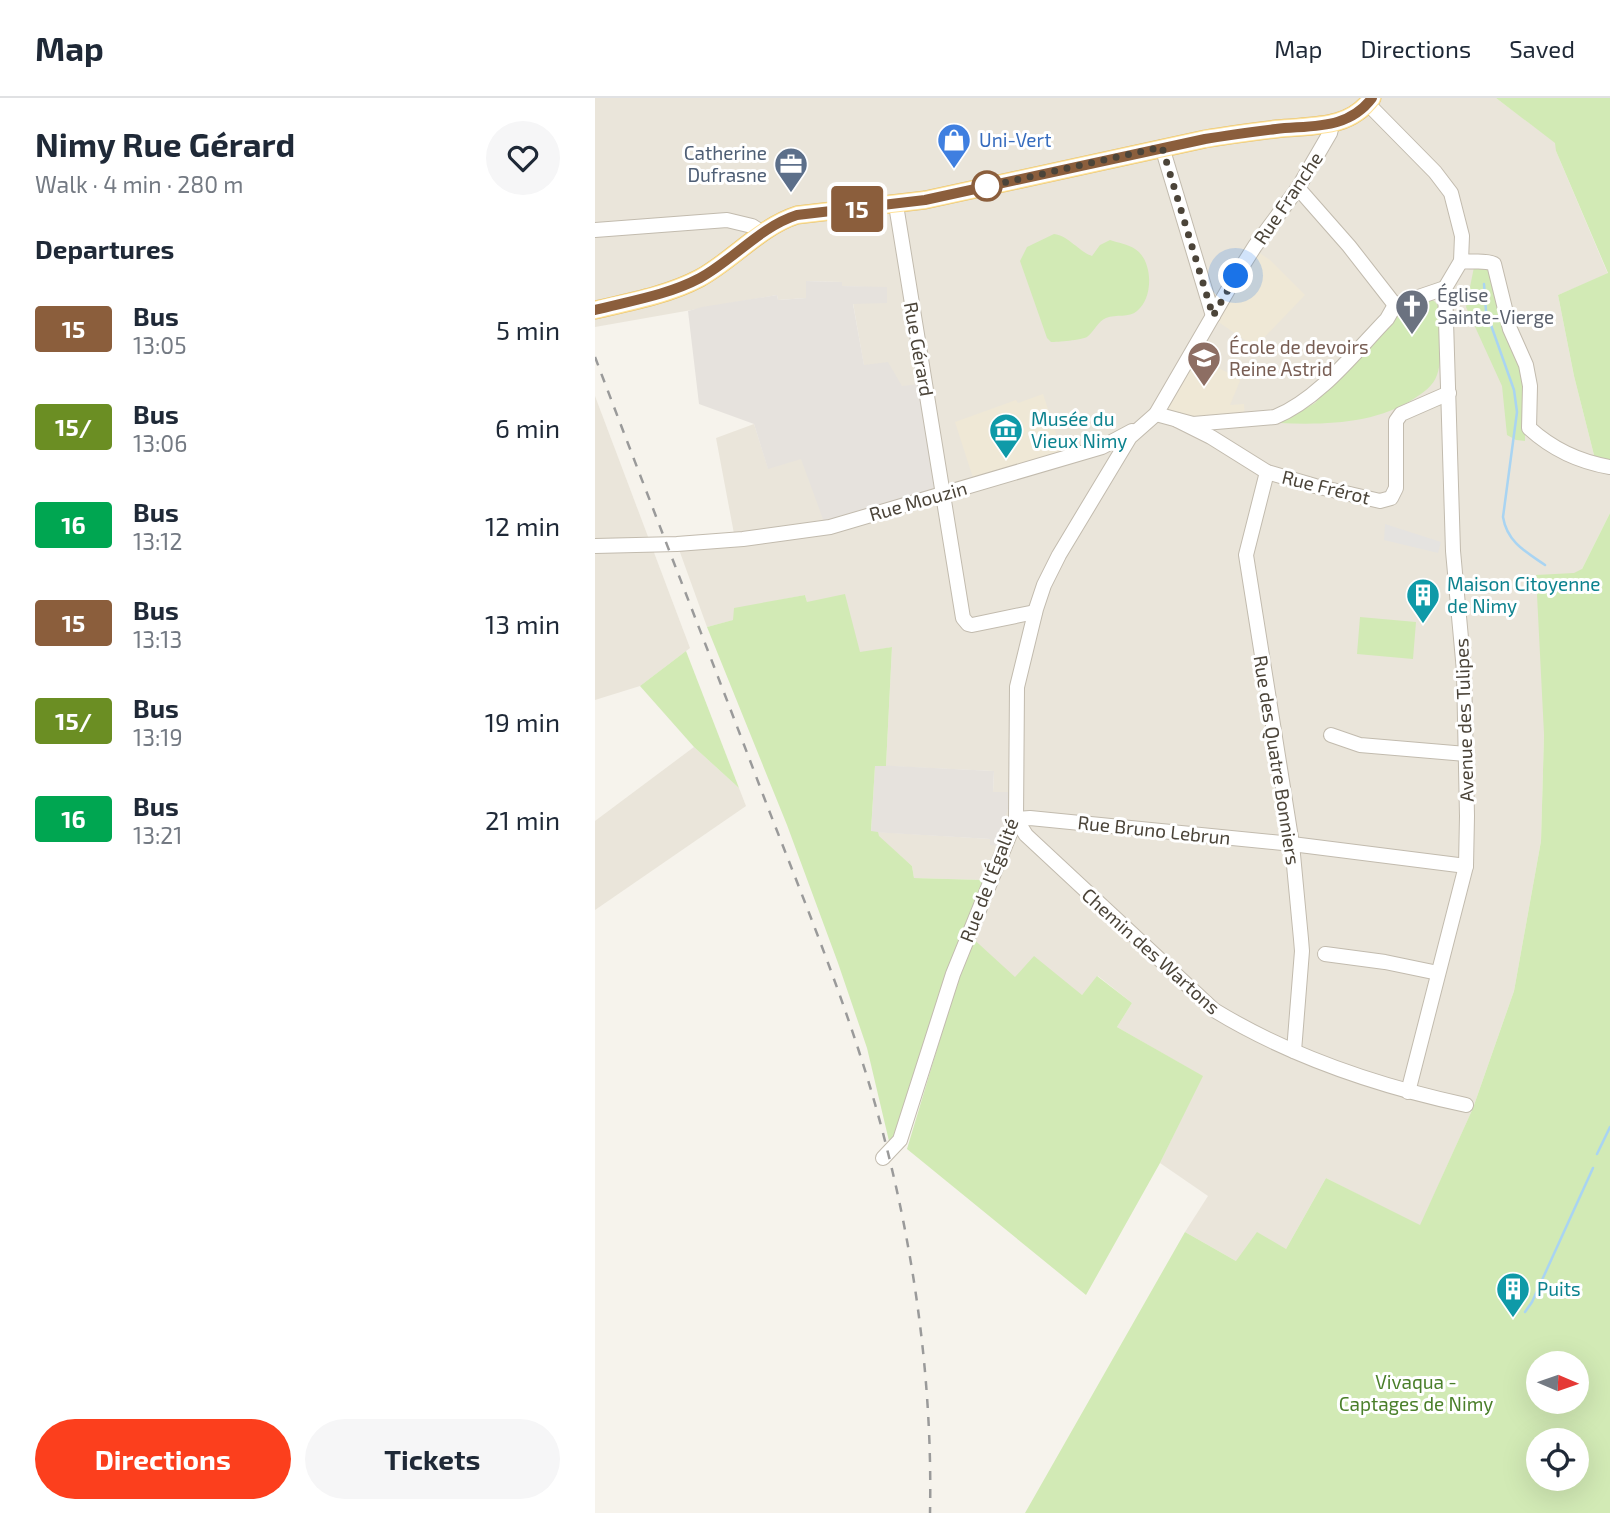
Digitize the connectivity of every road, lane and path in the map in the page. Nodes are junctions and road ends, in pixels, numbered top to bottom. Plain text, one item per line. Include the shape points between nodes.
1 (1370, 101) edge
2 (1332, 125) junction
3 (1162, 147) junction
4 (1298, 188) junction
5 (896, 205) junction
6 (595, 230) edge
7 (763, 233) junction
8 (1475, 262) junction
9 (1445, 288) junction
10 (1395, 305) junction
11 (595, 310) edge
12 (1213, 316) junction
13 (1449, 393) junction
14 (1156, 414) junction
15 (1177, 420) junction
16 (1610, 467) edge
17 (1268, 472) junction
18 (944, 494) junction
19 (595, 546) edge
20 (1035, 612) junction
21 (1331, 735) dead end
22 (1466, 754) junction
23 (1016, 820) junction
24 (1292, 844) junction
25 (1466, 866) junction
26 (1325, 954) dead end
27 (1438, 973) junction
28 (1294, 1051) junction
29 (1408, 1092) junction
30 (1466, 1105) dead end
31 (883, 1158) dead end

1 - 2 main road via 1356,114
1 - 8 street via 1451,193 1462,236
2 - 3 main road via 1248,132
2 - 4 street, Rue Franche
3 - 5 main road
3 - 12 street
4 - 10 street
4 - 12 street, Rue Franche via 1252,249
5 - 7 main road via 797,215
5 - 18 street, Rue Gérard
6 - 7 street via 727,220
7 - 11 main road via 684,285
8 - 9 street
8 - 16 street via 1494,264 1506,316 1526,365 1529,428 1554,447
9 - 10 street
9 - 13 street, Avenue des Tulipes
10 - 15 street via 1387,319 1311,396 1285,412 1206,424
12 - 14 street, Rue Franche
13 - 17 street, Rue Frérot via 1401,414 1396,421 1396,488 1391,498 1375,501
13 - 22 street, Avenue des Tulipes
14 - 15 street
14 - 18 street, Rue Mouzin via 1102,447
14 - 20 street, Rue de l'Égalité via 1130,437 1059,555
15 - 17 street, Rue Frérot
17 - 24 street, Rue des Quatre Bonniers via 1246,555
18 - 19 street, Rue Mouzin via 830,527 743,539
18 - 20 street, Rue Gérard via 965,621 972,625
20 - 23 street, Rue de l'Égalité via 1017,687
21 - 22 street via 1360,745
22 - 25 street, Avenue des Tulipes
23 - 24 street, Rue Bruno Lebrun
23 - 28 street, Chemin des Wartons via 1026,835 1214,1010
23 - 31 street, Rue de l'Égalité via 953,974 901,1140
24 - 25 street, Rue Bruno Lebrun
24 - 28 street, Rue des Quatre Bonniers via 1302,951
25 - 27 street, Avenue des Tulipes
26 - 27 street
27 - 29 street, Avenue des Tulipes
28 - 29 street, Chemin des Wartons
29 - 30 street, Chemin des Wartons

